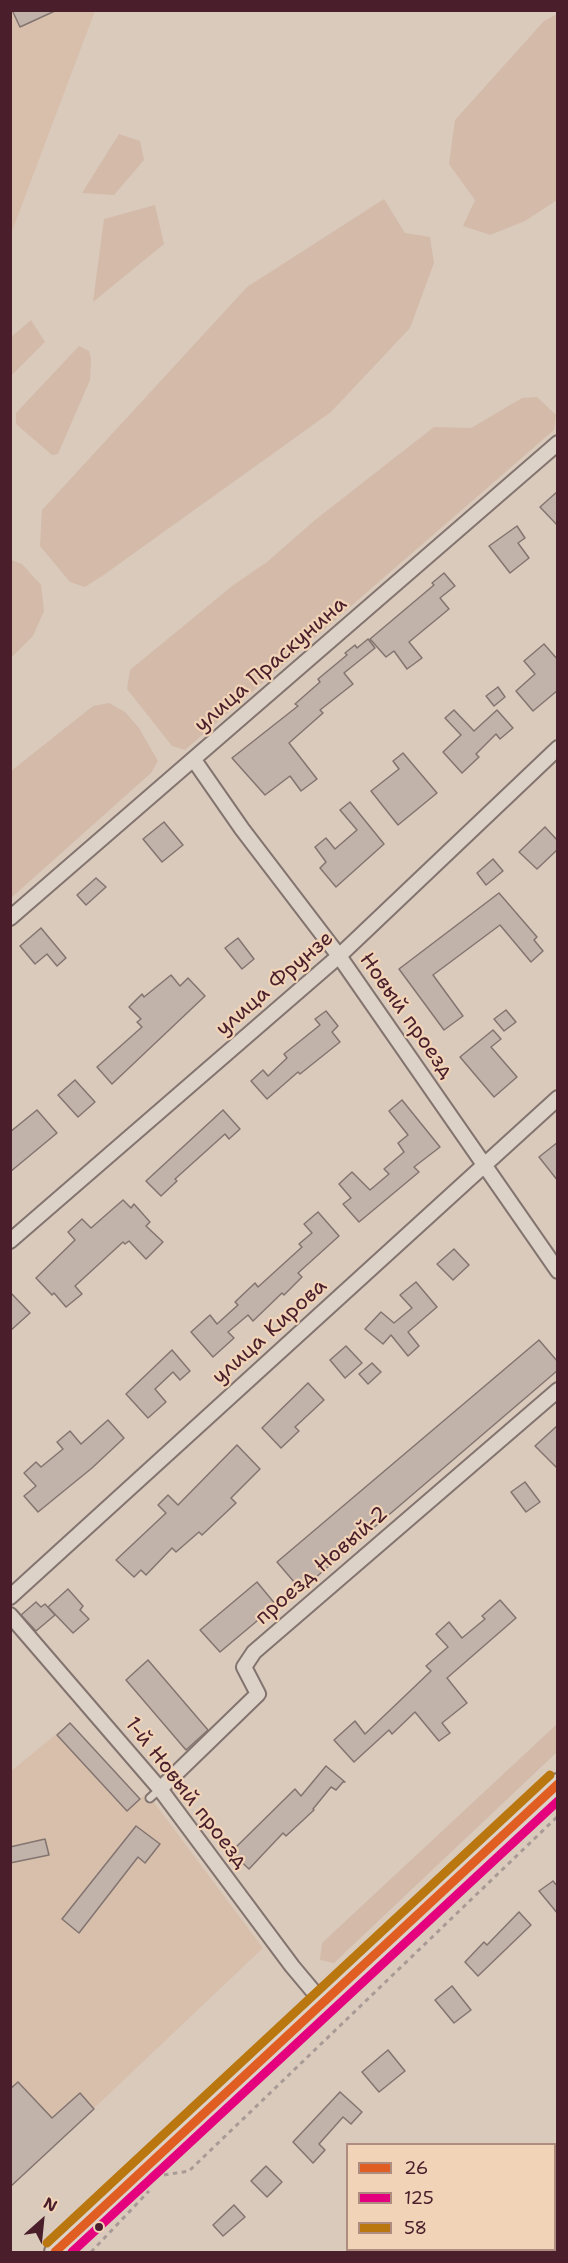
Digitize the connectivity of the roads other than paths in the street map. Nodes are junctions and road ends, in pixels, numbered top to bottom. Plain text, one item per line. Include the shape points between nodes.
1 (558, 443) edge
2 (558, 748) edge
3 (194, 760) junction
4 (10, 918) edge
5 (339, 956) junction
6 (558, 1098) edge
7 (483, 1165) junction
8 (10, 1241) edge
9 (558, 1271) edge
10 (558, 1390) edge
11 (10, 1597) edge
12 (10, 1615) edge
13 (558, 1784) edge
14 (155, 1794) junction
15 (323, 2002) junction
16 (55, 2253) edge

1 - 3 street, улица Праскунина
2 - 5 street, улица Фрунзе
3 - 4 street, улица Праскунина
3 - 5 street, Новый проезд via 242,830
5 - 7 street, Новый проезд
5 - 8 street, улица Фрунзе
6 - 7 street, улица Кирова
7 - 9 street, Новый проезд
7 - 11 street, улица Кирова
10 - 14 street, проезд Новый-2 via 254,1652 244,1667 258,1694
12 - 14 street, 1-й Новый проезд
13 - 15 main road
14 - 15 street, 1-й Новый проезд
15 - 16 main road

